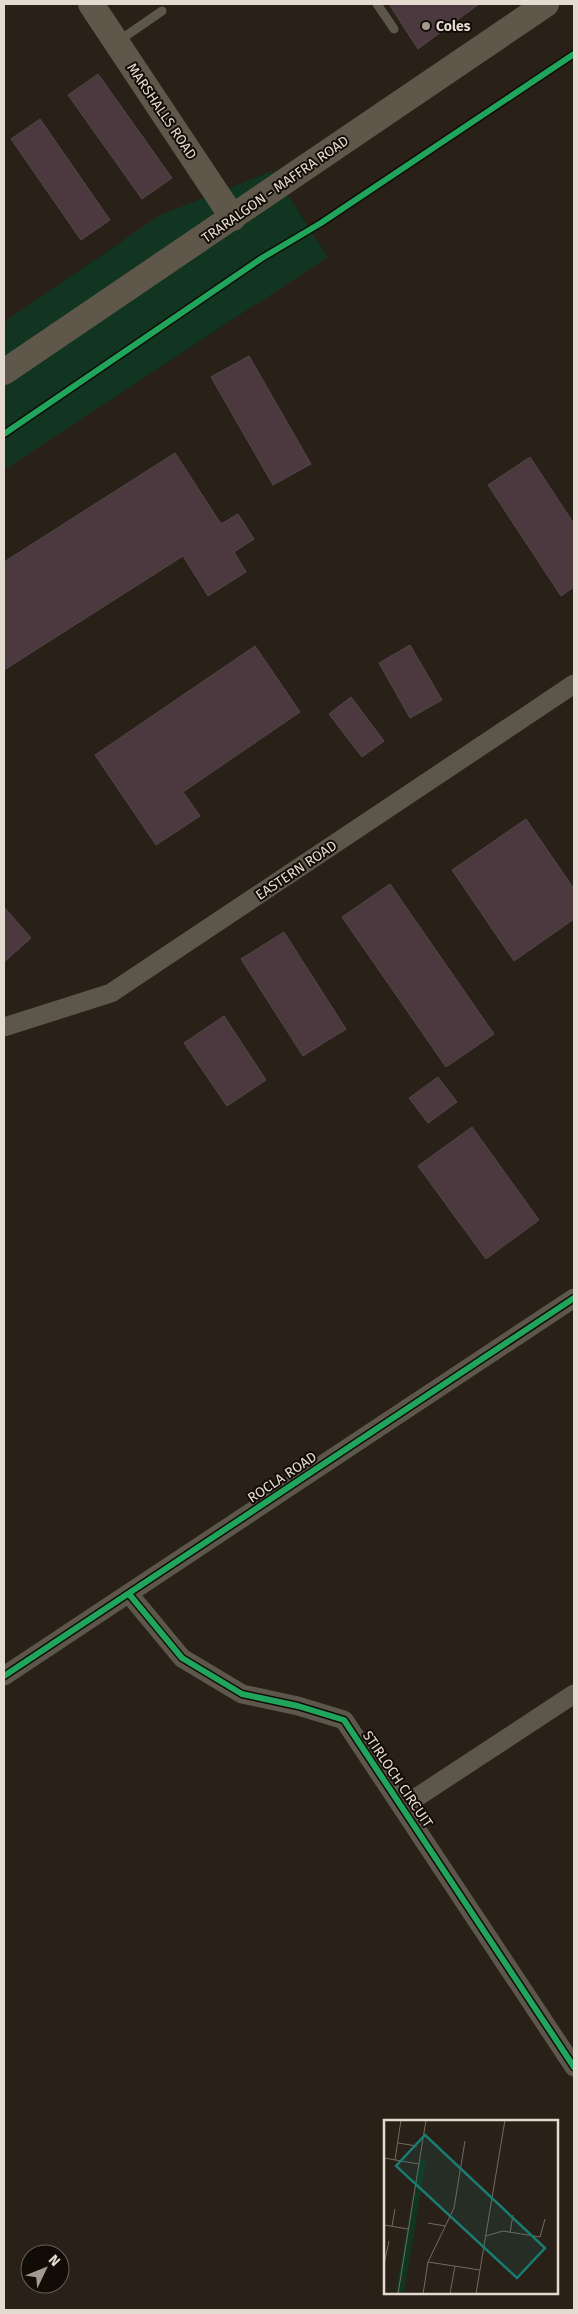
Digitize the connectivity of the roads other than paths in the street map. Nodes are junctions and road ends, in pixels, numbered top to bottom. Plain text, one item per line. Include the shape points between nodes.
1 (91, 4) edge
2 (377, 4) edge
3 (546, 4) edge
4 (162, 11) dead end
5 (394, 29) dead end
6 (117, 42) junction
7 (234, 218) junction
8 (4, 372) edge
9 (574, 684) edge
10 (4, 1027) edge
11 (574, 1298) edge
12 (129, 1594) junction
13 (4, 1676) edge
14 (574, 1694) edge
15 (402, 1807) junction
16 (574, 2067) edge

1 - 6 main road, MARSHALLS ROAD
2 - 5 lane
3 - 7 main road, TRARALGON - MAFFRA ROAD
4 - 6 lane
6 - 7 main road, MARSHALLS ROAD
7 - 8 main road, TRARALGON - MAFFRA ROAD
9 - 10 street, EASTERN ROAD via 111,993
11 - 12 street, ROCLA ROAD
12 - 13 street, ROCLA ROAD
12 - 15 street, STIRLOCH CIRCUIT via 182,1658 242,1694 344,1720
14 - 15 street, STIRLOCH CIRCUIT
15 - 16 street, STIRLOCH CIRCUIT

